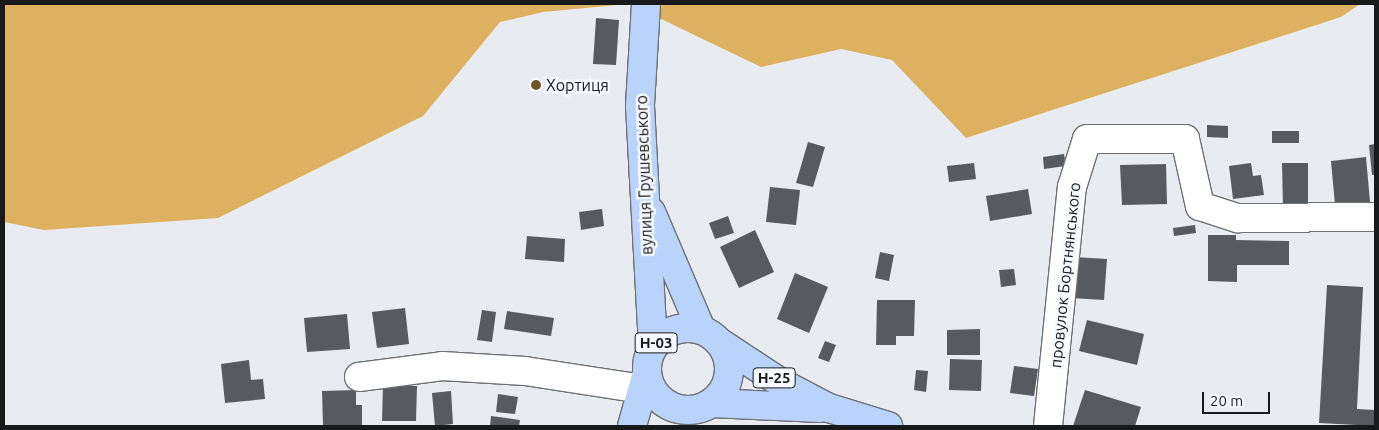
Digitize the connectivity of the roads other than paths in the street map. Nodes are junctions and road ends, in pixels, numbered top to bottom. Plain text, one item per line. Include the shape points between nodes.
1 (646, 11) edge
2 (642, 192) junction
3 (1375, 217) edge
4 (711, 336) junction
5 (653, 346) junction
6 (359, 377) dead end
7 (644, 381) junction
8 (829, 408) junction
9 (697, 413) edge
10 (632, 426) edge
11 (888, 426) edge
12 (1048, 426) edge

1 - 2 main road, вулиця Грушевського / Н-03 via 640,106
2 - 4 main road, Н-03
2 - 5 main road, вулиця Грушевського / Н-03
3 - 12 street, провулок Бортнянського via 1238,218 1200,206 1185,140 1087,139 1072,187
4 - 5 main road, Н-03 via 674,329
4 - 8 main road, Н-25 via 783,384
4 - 9 main road, Н-03 via 730,370 721,394
5 - 7 main road, вулиця Грушевського / Н-03 via 647,359
6 - 7 street via 442,366
7 - 9 main road, Н-03 via 659,398
7 - 10 main road, вулиця Грушевського / Н-03
8 - 9 main road, Н-25
8 - 11 main road, Н-25

